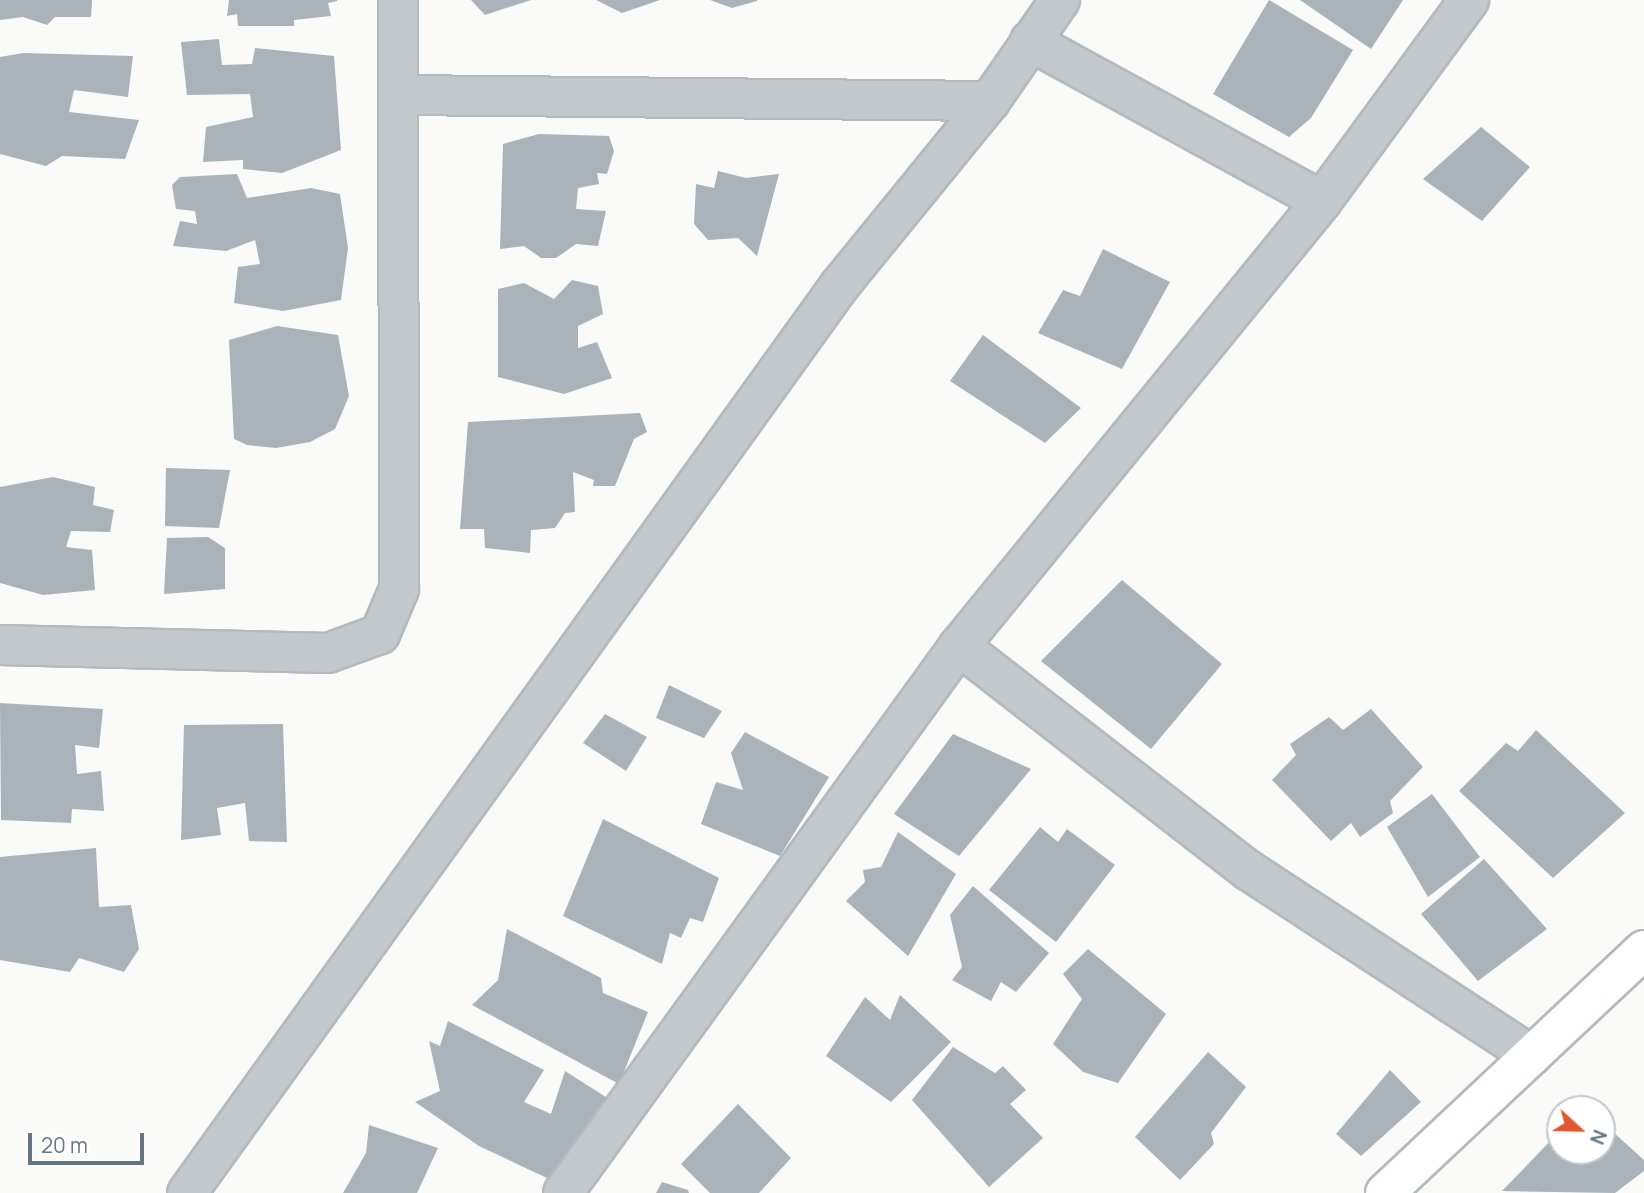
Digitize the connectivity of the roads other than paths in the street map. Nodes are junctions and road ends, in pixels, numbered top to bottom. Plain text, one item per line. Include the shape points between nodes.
1 (398, 0) edge
2 (1060, 0) edge
3 (1469, 0) edge
4 (1030, 41) junction
5 (399, 95) junction
6 (990, 102) junction
7 (1322, 201) junction
8 (0, 645) edge
9 (958, 646) junction
10 (1644, 950) edge
11 (1532, 1056) junction
12 (187, 1193) edge
13 (563, 1193) edge
14 (1385, 1193) edge

1 - 5 street
2 - 4 street
3 - 7 street
4 - 6 street
4 - 7 street
5 - 6 street
5 - 8 street via 399,589 380,634 328,653
6 - 12 street via 840,285
7 - 9 street
9 - 11 street via 1248,870
9 - 13 street
10 - 11 street
11 - 14 street

